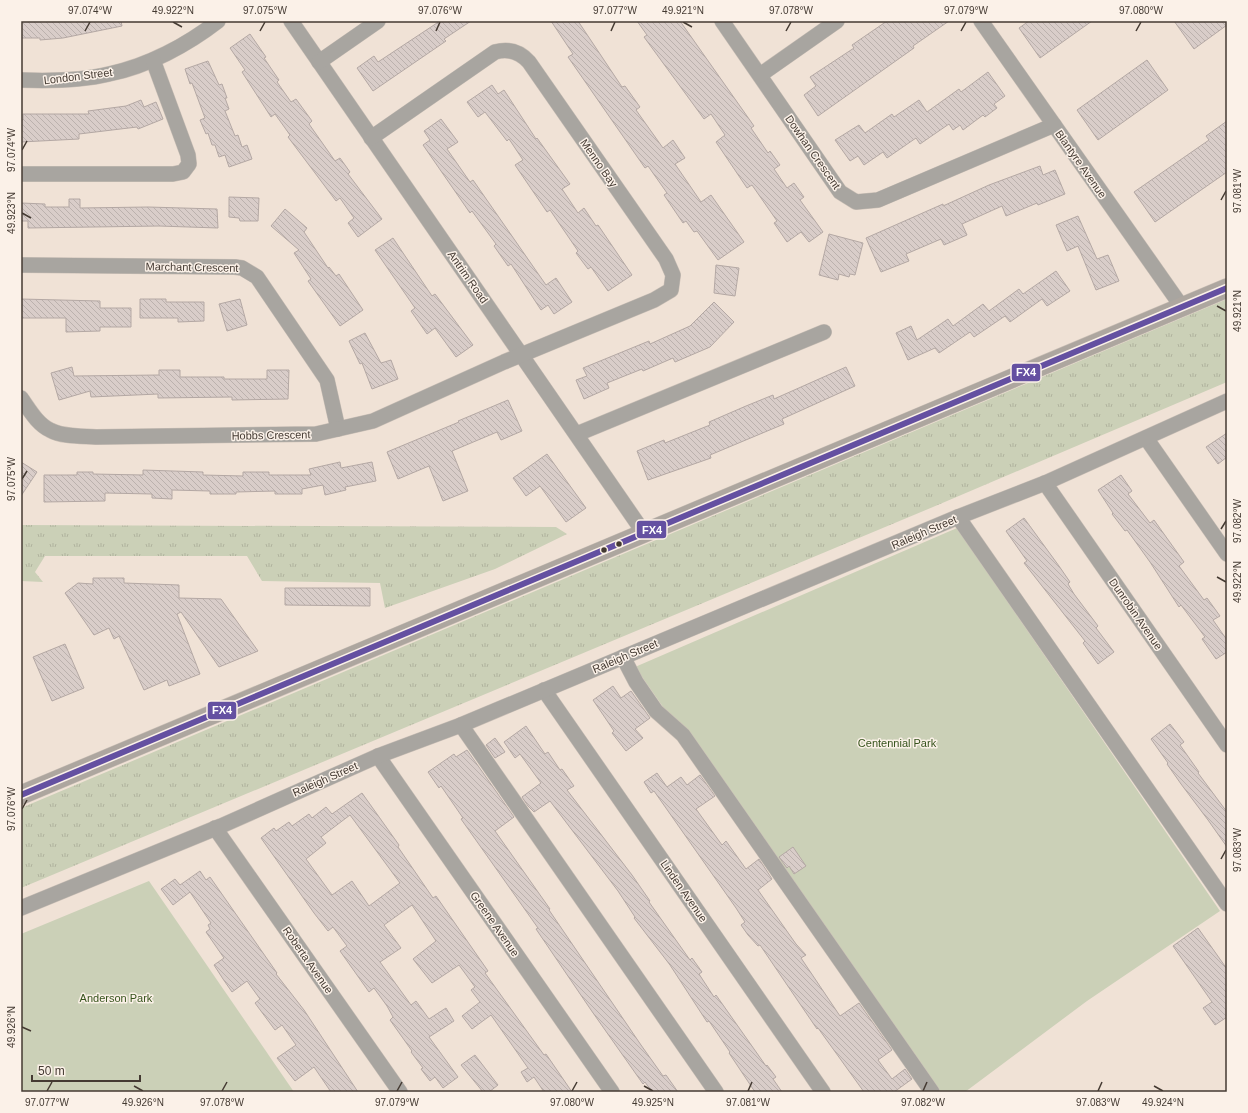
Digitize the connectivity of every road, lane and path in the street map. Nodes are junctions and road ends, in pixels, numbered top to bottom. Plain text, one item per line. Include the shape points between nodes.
1 (218, 21) edge
2 (291, 21) edge
3 (378, 21) edge
4 (722, 21) edge
5 (837, 21) edge
6 (981, 21) edge
7 (153, 60) junction
8 (319, 62) junction
9 (760, 75) junction
10 (21, 80) edge
11 (1054, 125) junction
12 (371, 138) junction
13 (21, 174) edge
14 (21, 265) edge
15 (1227, 288) edge
16 (1182, 307) junction
17 (824, 332) dead end
18 (523, 355) junction
19 (21, 398) edge
20 (1227, 401) edge
21 (338, 429) junction
22 (577, 434) junction
23 (1146, 438) junction
24 (1045, 483) junction
25 (958, 517) junction
26 (644, 533) junction
27 (1227, 554) edge
28 (623, 657) junction
29 (544, 690) junction
30 (461, 725) junction
31 (1227, 745) edge
32 (378, 756) junction
33 (21, 795) edge
34 (216, 828) junction
35 (1227, 904) edge
36 (21, 908) edge
37 (400, 1092) edge
38 (612, 1092) edge
39 (716, 1092) edge
40 (823, 1092) edge
41 (932, 1092) edge

1 - 7 street, London Street via 181,46
2 - 8 street, Antrim Road
3 - 8 street
4 - 9 street, Dowhan Crescent
5 - 9 street
6 - 11 street, Blantyre Avenue
7 - 10 street, London Street via 109,74
7 - 13 street via 188,155 189,164 183,172
8 - 12 street, Antrim Road
9 - 11 street, Dowhan Crescent via 840,192 856,202 878,200
11 - 16 street, Blantyre Avenue
12 - 18 street, Antrim Road
12 - 18 street, Menno Bay via 495,52 507,50 520,54 529,62 662,252 672,275 671,290 654,300
14 - 21 street, Marchant Crescent via 235,267 250,272 257,277 327,380
15 - 16 main road
16 - 26 main road
17 - 22 street
18 - 21 street, Hobbs Crescent via 373,421
18 - 22 street, Antrim Road
19 - 21 street, Hobbs Crescent via 34,417 50,431 96,437 316,434
20 - 23 street, Raleigh Street
22 - 26 street, Antrim Road
23 - 24 street, Raleigh Street
23 - 27 street
24 - 25 street, Raleigh Street
24 - 31 street, Dunrobin Avenue
25 - 28 street, Raleigh Street
25 - 35 street
26 - 33 main road
28 - 29 street, Raleigh Street
28 - 41 street via 656,711 683,735
29 - 30 street, Raleigh Street
29 - 40 street, Linden Avenue
30 - 32 street, Raleigh Street
30 - 39 street
32 - 34 street, Raleigh Street
32 - 38 street, Greene Avenue
34 - 36 street, Raleigh Street
34 - 37 street, Roberta Avenue

